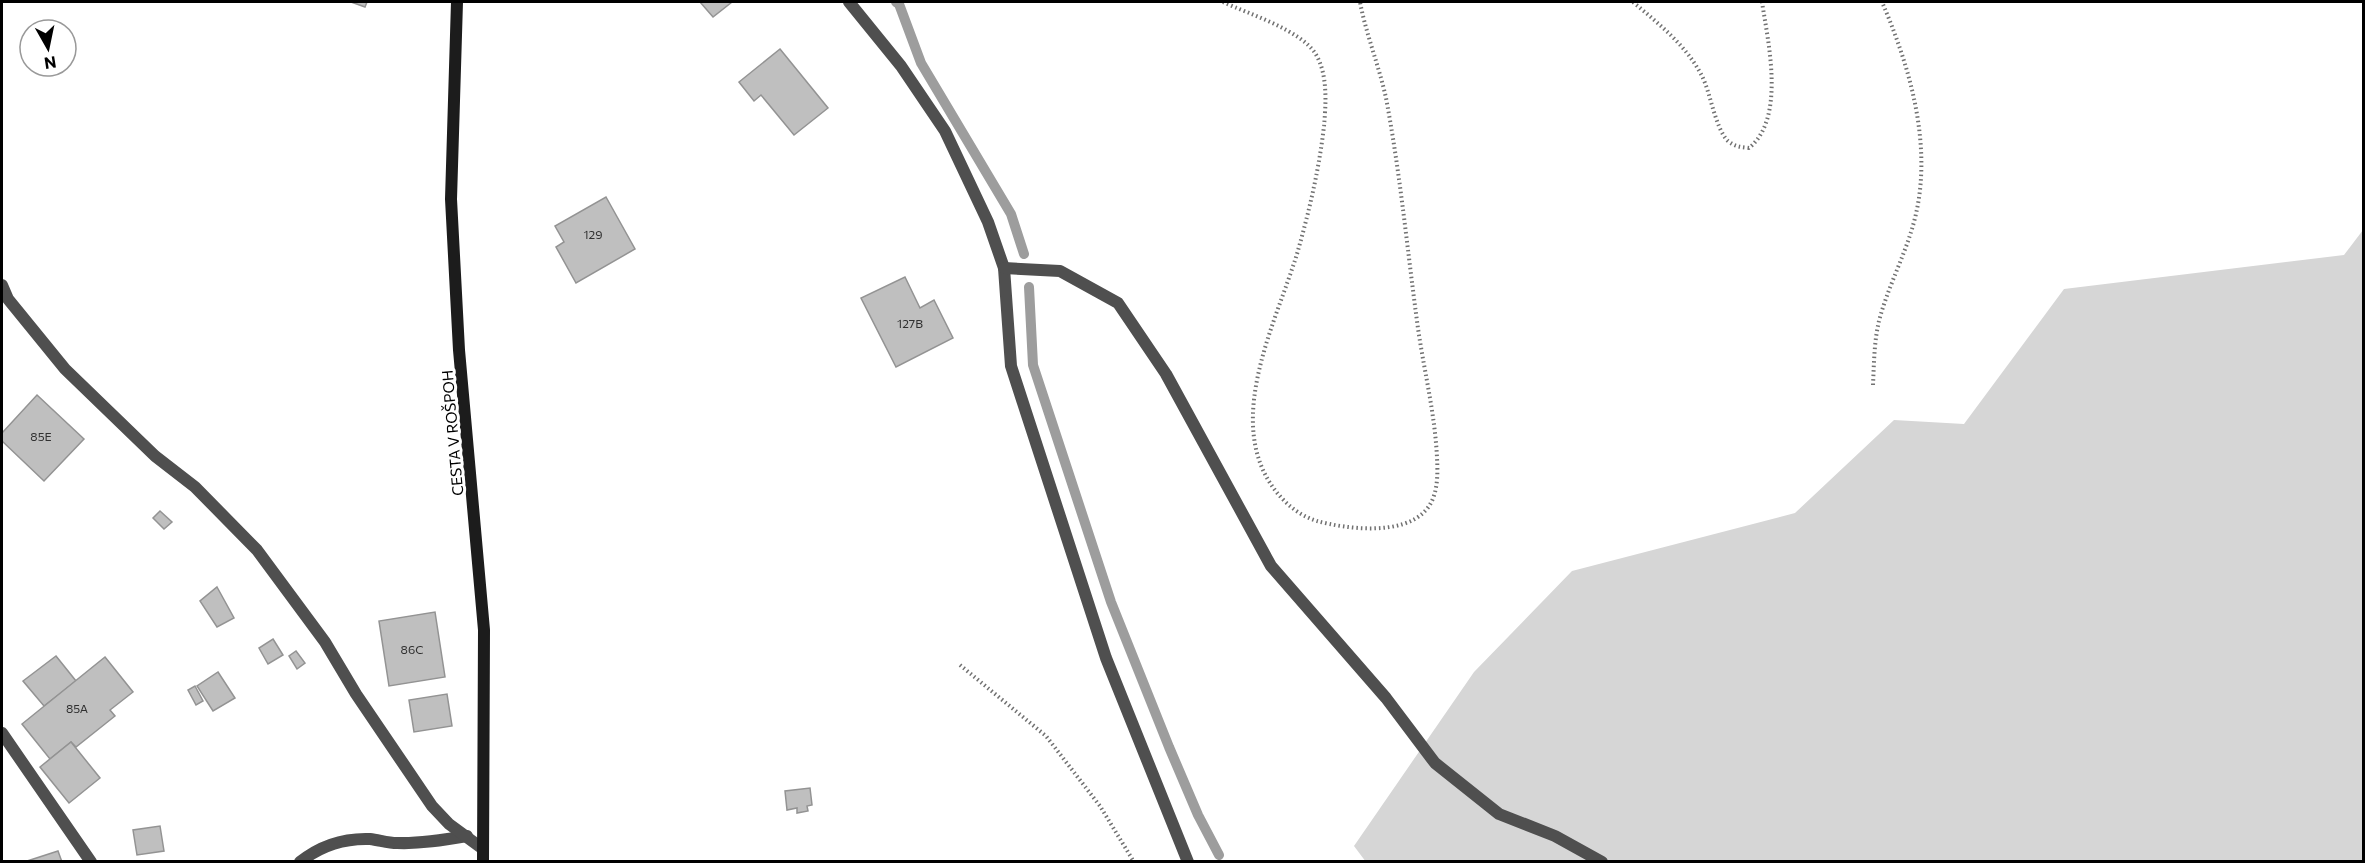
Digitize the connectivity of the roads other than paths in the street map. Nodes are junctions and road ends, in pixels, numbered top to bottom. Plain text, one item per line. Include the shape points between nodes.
1 (457, 2) edge
2 (849, 2) edge
3 (1004, 268) junction
4 (2, 285) edge
5 (2, 733) edge
6 (467, 836) junction
7 (483, 855) edge
8 (91, 861) edge
9 (300, 861) edge
10 (1188, 861) edge
11 (1602, 861) edge

1 - 7 street, CESTA V ROŠPOH via 451,199 459,350 484,630
2 - 3 street via 945,131 988,222
3 - 10 street via 1011,366 1106,658
3 - 11 street via 1060,271 1118,303 1166,374 1271,567 1386,699 1435,764 1499,814 1556,836
4 - 6 street via 8,299 65,369 155,456 195,487 257,550 325,642 432,806
5 - 8 street
6 - 7 street
6 - 9 street via 396,843 350,840 328,845

